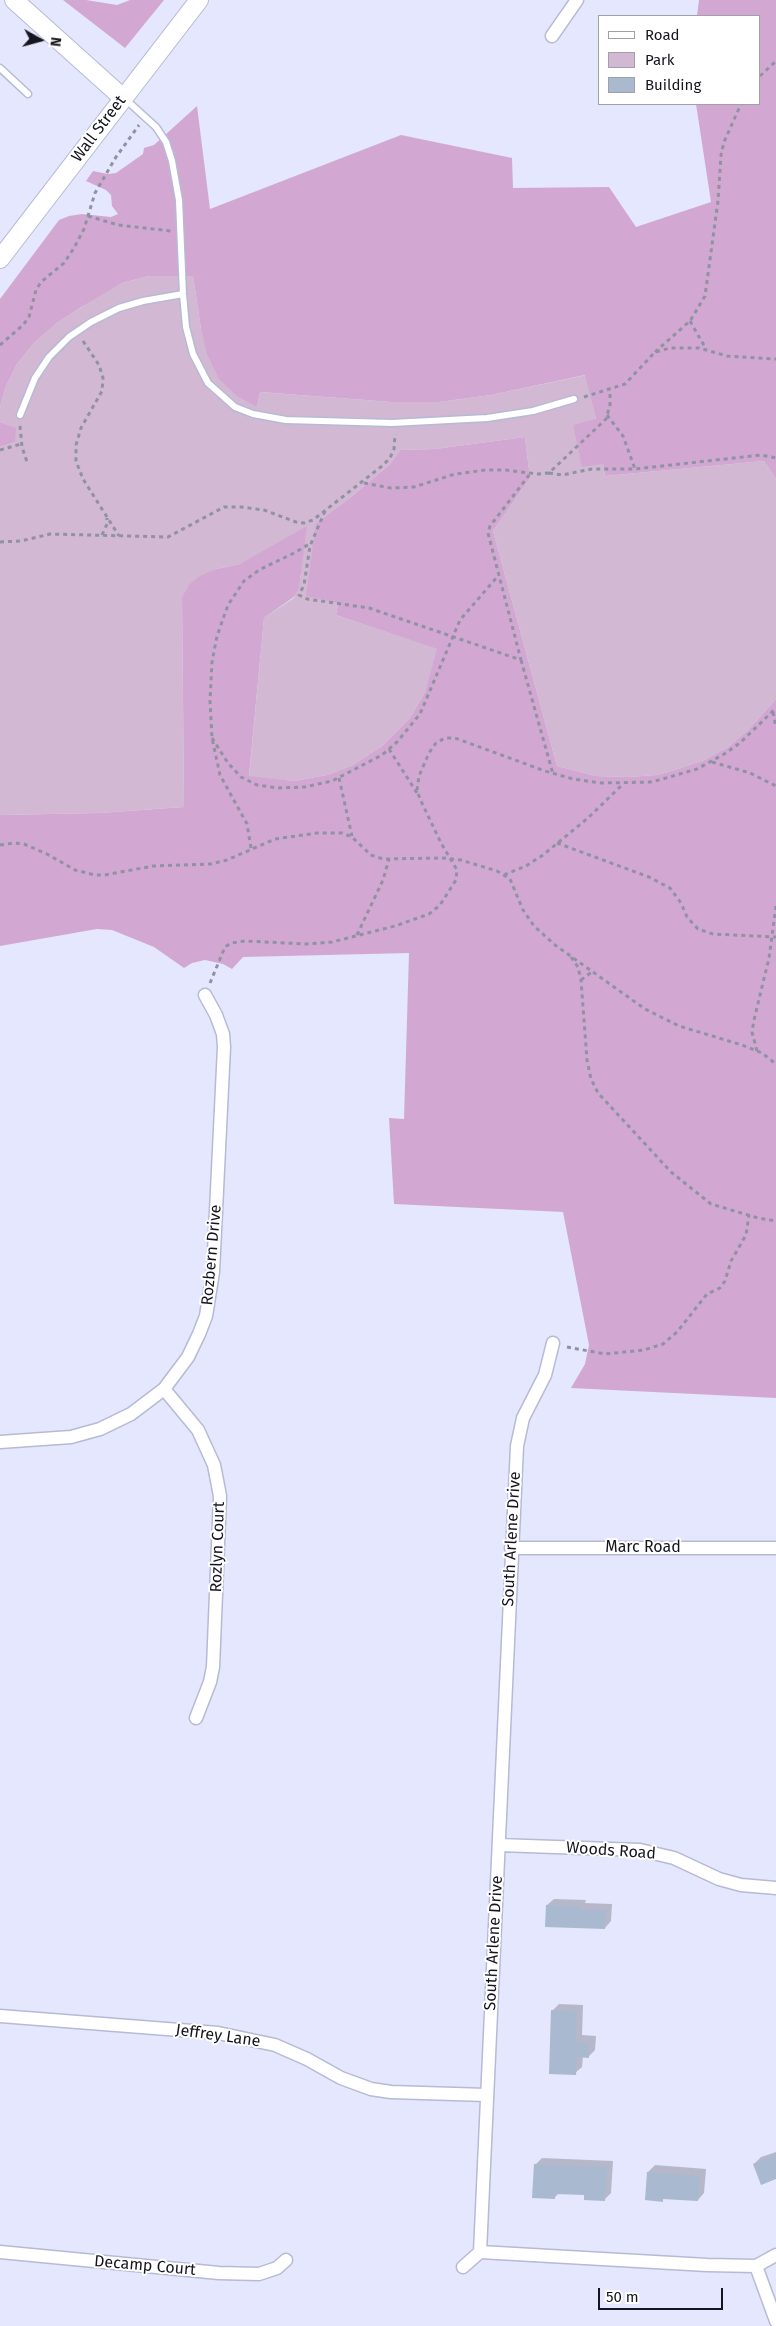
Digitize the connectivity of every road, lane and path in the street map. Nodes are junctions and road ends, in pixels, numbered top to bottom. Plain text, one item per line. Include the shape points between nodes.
1 (14, 0) edge
2 (199, 0) edge
3 (577, 0) edge
4 (552, 36) dead end
5 (776, 61) edge
6 (0, 68) edge
7 (761, 75) edge
8 (28, 94) dead end
9 (123, 98) junction
10 (741, 105) edge
11 (140, 125) dead end
12 (88, 216) junction
13 (180, 232) junction
14 (0, 259) edge
15 (183, 294) junction
16 (690, 321) junction
17 (77, 332) junction
18 (0, 345) edge
19 (706, 350) junction
20 (654, 352) junction
21 (776, 359) edge
22 (610, 390) junction
23 (574, 400) joint
24 (20, 415) joint
25 (607, 415) junction
26 (396, 423) junction
27 (21, 444) junction
28 (0, 450) edge
29 (776, 458) edge
30 (27, 462) dead end
31 (635, 469) junction
32 (549, 473) junction
33 (530, 474) junction
34 (363, 483) junction
35 (324, 511) junction
36 (107, 517) junction
37 (102, 536) junction
38 (119, 537) junction
39 (0, 542) edge
40 (310, 543) junction
41 (498, 575) junction
42 (453, 636) junction
43 (521, 660) junction
44 (776, 708) edge
45 (773, 712) junction
46 (776, 728) edge
47 (212, 738) junction
48 (389, 749) junction
49 (711, 762) junction
50 (553, 774) junction
51 (339, 778) junction
52 (623, 784) junction
53 (776, 786) edge
54 (418, 794) junction
55 (352, 836) junction
56 (557, 843) junction
57 (0, 844) edge
58 (251, 848) junction
59 (389, 859) junction
60 (452, 859) junction
61 (503, 876) junction
62 (776, 906) edge
63 (356, 936) junction
64 (774, 937) edge
65 (570, 955) junction
66 (593, 971) junction
67 (581, 980) junction
68 (206, 995) joint
69 (757, 1051) junction
70 (776, 1063) edge
71 (749, 1215) junction
72 (776, 1221) edge
73 (553, 1343) joint
74 (164, 1389) junction
75 (0, 1442) edge
76 (511, 1548) junction
77 (776, 1548) edge
78 (196, 1718) dead end
79 (499, 1845) junction
80 (776, 1888) edge
81 (0, 2016) edge
82 (486, 2095) junction
83 (0, 2252) edge
84 (480, 2252) junction
85 (776, 2255) edge
86 (286, 2260) dead end
87 (756, 2266) junction
88 (463, 2267) dead end
89 (776, 2321) edge

1 - 9 street
2 - 9 street, Wall Street
3 - 4 street
5 - 7 path
6 - 8 lane
9 - 13 lane via 156,127 166,142 179,200
9 - 14 street, Wall Street
10 - 16 path via 721,155 705,296
11 - 12 path via 95,193
12 - 13 path via 118,224
12 - 18 path via 64,263 36,290 24,326
13 - 15 lane
15 - 17 lane via 119,308
15 - 26 lane via 186,327 194,354 208,383 235,407 252,414 286,420
16 - 19 path
16 - 20 path
17 - 24 lane via 49,356
17 - 36 path via 94,355 103,378 102,391 76,445 76,461 83,479
19 - 20 path via 670,348
19 - 21 path via 727,356
20 - 22 path via 625,384
22 - 23 path
22 - 25 path
23 - 26 lane via 533,411 486,418
24 - 27 path
25 - 31 path via 623,436
25 - 32 path via 606,420
26 - 34 path via 390,458
27 - 28 path
27 - 30 path
29 - 31 path via 761,455
31 - 32 path via 592,469 562,475
32 - 33 path
33 - 34 path via 486,470 455,474 414,488
33 - 41 path via 490,526 490,544
34 - 35 path
35 - 38 path via 304,523 264,510 224,508 168,537
35 - 40 path
36 - 37 path
36 - 38 path
37 - 38 path
37 - 39 path via 50,534
40 - 42 path via 304,585 299,595 306,599 369,608
40 - 47 path via 244,581 228,605 212,662
41 - 42 path via 460,620
41 - 43 path
42 - 43 path
42 - 48 path via 420,714
43 - 50 path
44 - 45 path
45 - 46 path
45 - 49 path via 741,742
47 - 51 path via 228,764 257,786 305,787
47 - 58 path via 220,775 248,824
48 - 51 path
48 - 54 path
49 - 52 path via 676,776
49 - 53 path via 750,773
50 - 52 path
50 - 54 path via 455,738 445,738 436,743 429,753 419,776
51 - 55 path
52 - 56 path
54 - 60 path
55 - 58 path via 342,833 295,834
55 - 59 path via 371,855
56 - 61 path via 526,866
56 - 64 path via 670,888 698,929 713,934
57 - 58 path via 24,844 75,870 94,875 153,866 211,864
59 - 60 path
59 - 63 path via 383,880
60 - 61 path
60 - 63 path via 457,870 456,880 440,905 429,914
61 - 65 path via 510,880 534,926
62 - 64 path
63 - 68 path via 306,944 245,941 231,944 225,947
64 - 69 path via 752,1032
65 - 66 path
65 - 67 path
66 - 67 path
66 - 69 path via 646,1009 679,1026
67 - 71 path via 587,1060 598,1092 671,1172 712,1204
68 - 74 street, Rozbern Drive via 223,1034 224,1047 211,1291 199,1334 188,1357
69 - 70 path
71 - 72 path
71 - 73 path via 746,1235 731,1261 725,1281 720,1288 707,1294 678,1332 663,1344 644,1350 605,1354
73 - 76 street, South Arlene Drive via 545,1375 523,1418 518,1436
74 - 75 street, Rozbern Drive via 131,1414 100,1429 72,1437
74 - 78 street, Rozlyn Court via 198,1430 214,1465 220,1496 213,1667
76 - 77 street, Marc Road
76 - 79 street, South Arlene Drive
79 - 80 street, Woods Road via 646,1852 674,1858 719,1879
79 - 82 street, South Arlene Drive
81 - 82 street, Jeffrey Lane via 218,2033 288,2050 341,2078 371,2089
82 - 84 street, South Arlene Drive
83 - 86 street, Decamp Court via 219,2273 259,2274 277,2268
84 - 87 street
84 - 88 street
85 - 87 street
87 - 89 street

